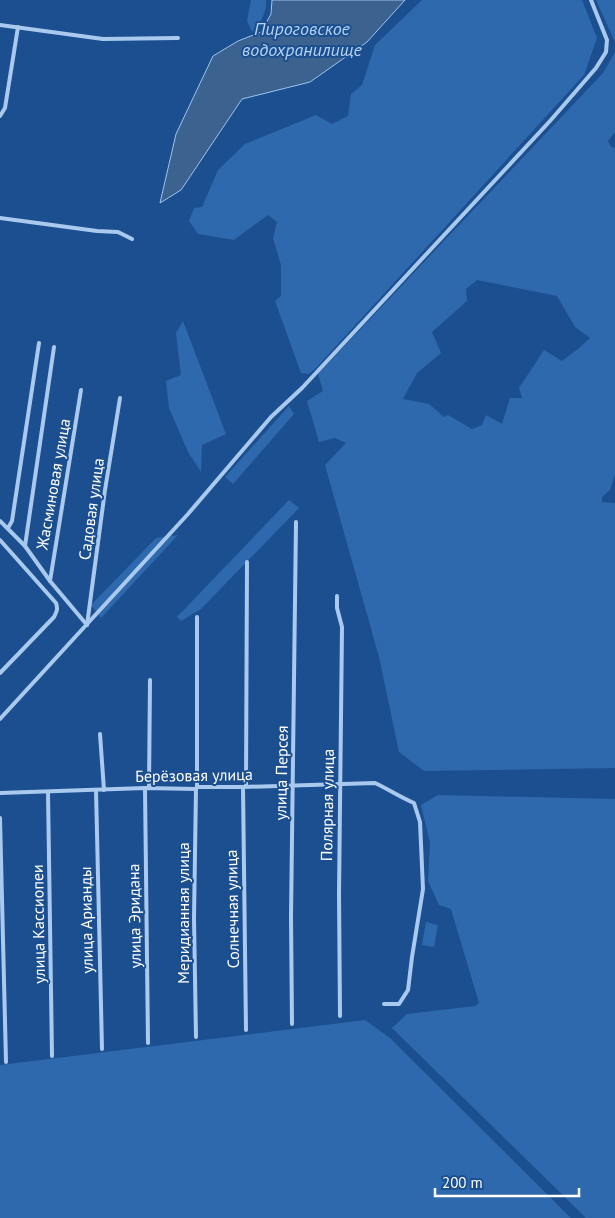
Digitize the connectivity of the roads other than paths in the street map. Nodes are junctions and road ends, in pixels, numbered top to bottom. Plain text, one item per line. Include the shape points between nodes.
1 (591, 0) edge
2 (0, 25) edge
3 (18, 28) junction
4 (178, 38) dead end
5 (0, 116) edge
6 (0, 218) edge
7 (132, 239) dead end
8 (38, 343) dead end
9 (54, 347) dead end
10 (81, 390) dead end
11 (120, 398) dead end
12 (0, 521) edge
13 (296, 522) dead end
14 (8, 528) junction
15 (0, 540) edge
16 (24, 546) junction
17 (247, 562) dead end
18 (50, 581) junction
19 (337, 596) dead end
20 (197, 617) dead end
21 (87, 625) junction
22 (0, 672) edge
23 (150, 680) dead end
24 (0, 719) edge
25 (100, 734) dead end
26 (340, 784) junction
27 (294, 786) junction
28 (244, 787) junction
29 (147, 788) junction
30 (196, 788) junction
31 (96, 790) junction
32 (104, 790) junction
33 (48, 792) junction
34 (0, 793) edge
35 (0, 818) edge
36 (384, 1004) dead end
37 (340, 1016) dead end
38 (292, 1024) dead end
39 (246, 1030) dead end
40 (196, 1037) dead end
41 (148, 1043) dead end
42 (102, 1050) dead end
43 (52, 1056) dead end
44 (6, 1062) dead end

1 - 21 street via 607,40 606,52 596,68 271,417
2 - 3 street
3 - 4 street via 102,39
3 - 5 street via 5,108
6 - 7 street via 118,232
8 - 14 street via 12,520
9 - 16 street
10 - 18 street, Жасминовая улица
11 - 21 street, Садовая улица
12 - 14 street
13 - 27 street, улица Персея
14 - 16 street
15 - 22 street via 58,607 54,616
16 - 18 street
17 - 28 street, Солнечная улица
18 - 21 street
19 - 26 street, Полярная улица via 342,627
20 - 30 street, Меридианная улица
21 - 24 street
23 - 29 street, улица Эридана
25 - 32 street
26 - 27 street, Берёзовая улица
26 - 36 street, Берёзовая улица via 374,783 389,789 414,803 420,822 423,889 408,990 399,1004
26 - 37 street, Полярная улица
27 - 28 street, Берёзовая улица
27 - 38 street, улица Персея
28 - 30 street, Берёзовая улица
28 - 39 street, Солнечная улица
29 - 30 street, Берёзовая улица
29 - 32 street, Берёзовая улица
29 - 41 street, улица Эридана
30 - 40 street, Меридианная улица
31 - 32 street, Берёзовая улица
31 - 33 street, Берёзовая улица
31 - 42 street, улица Арианды
33 - 34 street, Берёзовая улица
33 - 43 street, улица Кассиопеи
35 - 44 street

